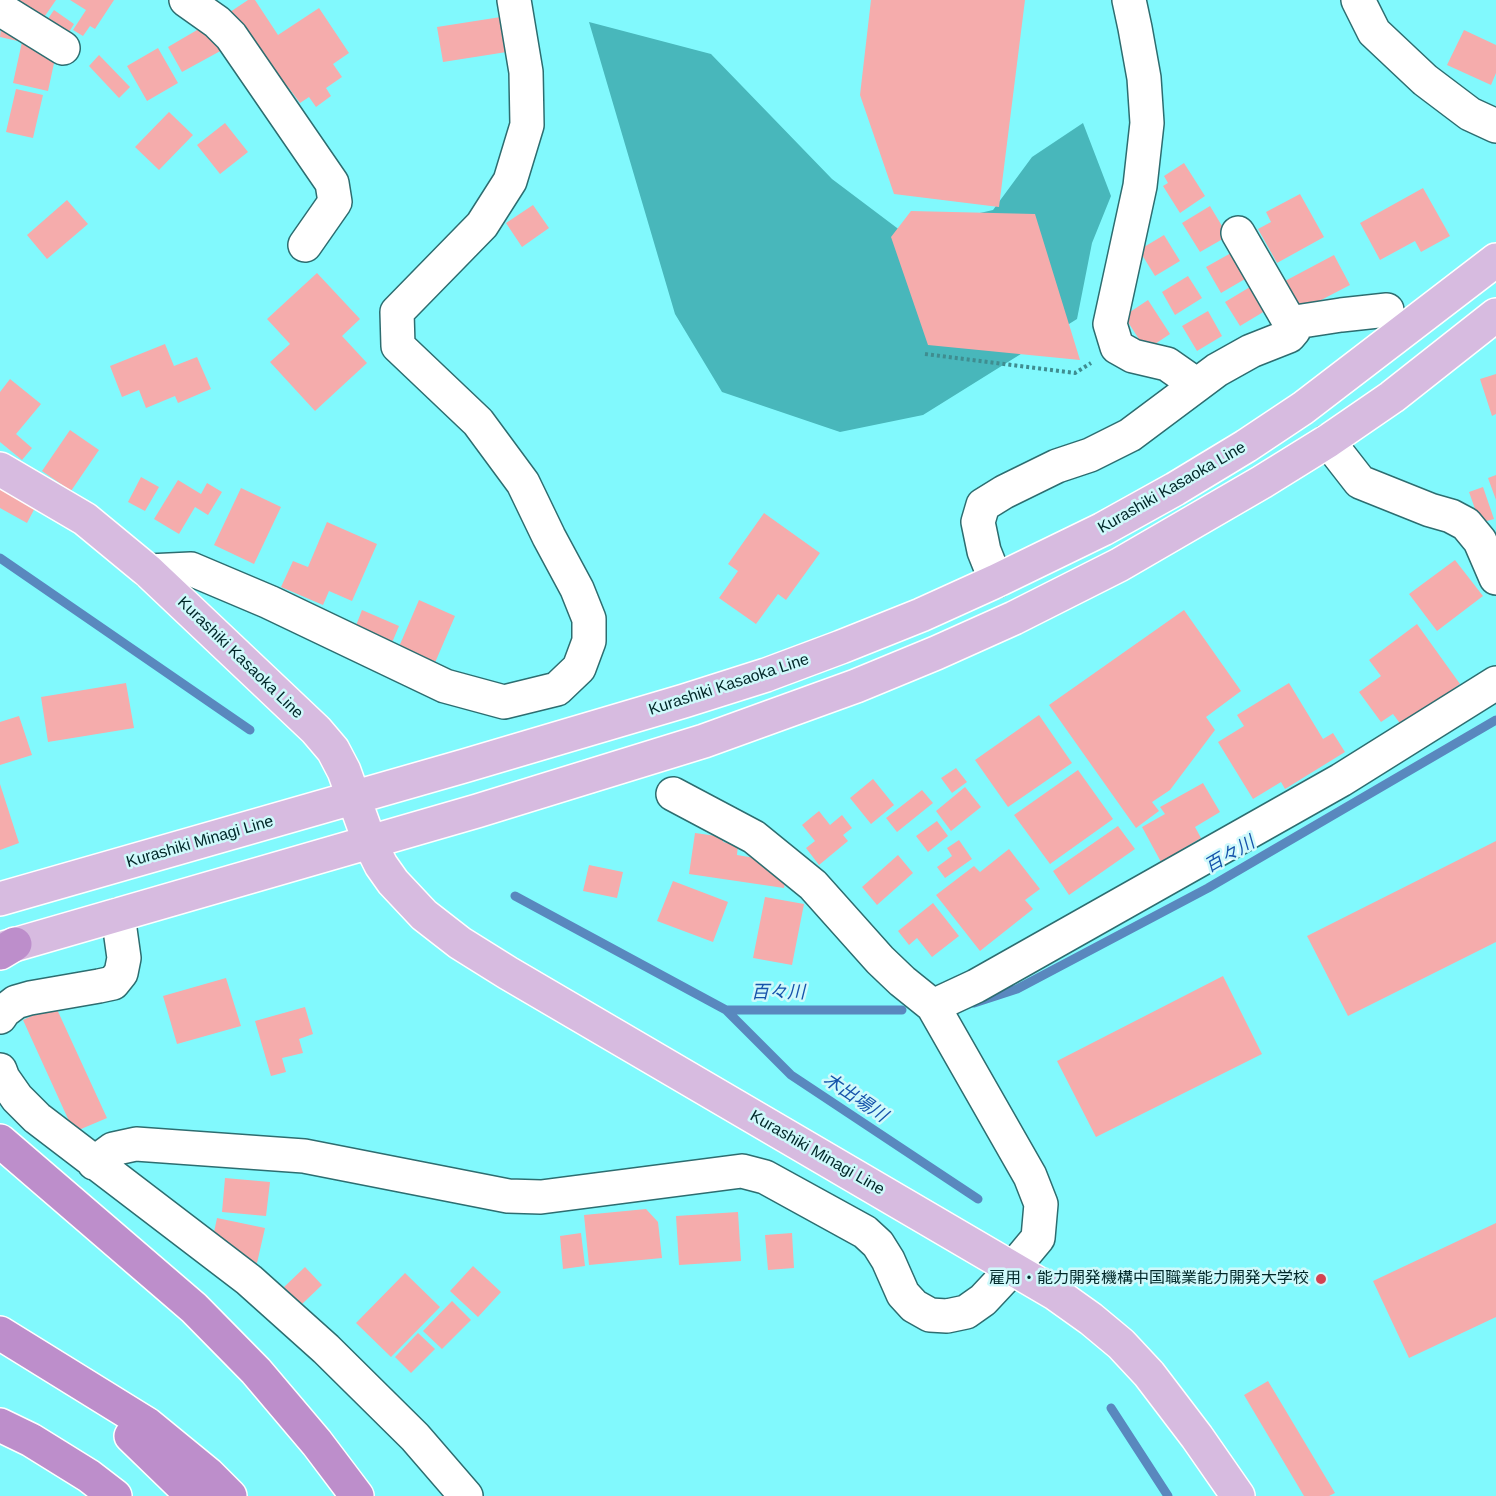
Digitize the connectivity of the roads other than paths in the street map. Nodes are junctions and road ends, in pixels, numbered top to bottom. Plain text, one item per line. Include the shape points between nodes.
1 (186, 0) edge
2 (514, 0) edge
3 (1129, 0) edge
4 (1358, 0) edge
5 (0, 9) edge
6 (63, 48) dead end
7 (1483, 120) edge
8 (1238, 233) dead end
9 (305, 245) dead end
10 (1496, 260) edge
11 (1387, 310) dead end
12 (1496, 315) edge
13 (1289, 323) junction
14 (1197, 385) junction
15 (1328, 441) junction
16 (0, 469) edge
17 (148, 571) junction
18 (1496, 579) edge
19 (996, 581) junction
20 (1496, 683) edge
21 (673, 794) dead end
22 (354, 798) junction
23 (370, 843) junction
24 (0, 899) edge
25 (118, 915) junction
26 (5, 949) edge
27 (933, 1006) junction
28 (0, 1017) edge
29 (0, 1070) edge
30 (0, 1141) edge
31 (94, 1163) junction
32 (1013, 1268) junction
33 (0, 1333) edge
34 (46, 1362) junction
35 (0, 1425) edge
36 (115, 1496) edge
37 (193, 1496) edge
38 (231, 1496) edge
39 (357, 1496) edge
40 (466, 1496) edge
41 (1238, 1496) edge

1 - 9 street via 231,36 332,183 335,202
2 - 17 street via 526,72 527,124 510,181 482,225 397,312 398,346 478,422 523,483 589,619 589,641 579,668 557,689 504,702 445,686 191,569
3 - 14 street via 1144,78 1147,123 1140,186 1110,324 1117,347 1133,356 1167,364
4 - 7 street via 1374,32 1425,81
5 - 6 street
8 - 13 street
10 - 19 main road, Kurashiki Kasaoka Line via 1303,408 1246,446 1104,529
11 - 13 street
12 - 15 main road via 1392,397
13 - 14 street via 1294,330 1289,336 1234,360
14 - 19 street via 1130,435 1057,466 983,505 978,522
15 - 18 street via 1360,482 1466,524 1480,541
15 - 23 main road via 1119,565 936,653 704,741
16 - 17 main road, Kurashiki Kasaoka Line via 85,519
17 - 22 main road, Kurashiki Kasaoka Line via 316,730 333,750
19 - 22 main road, Kurashiki Kasaoka Line via 841,648 766,675
20 - 27 street via 1331,786 976,986
21 - 27 street via 754,837 813,885 880,960
22 - 23 main road, Kurashiki Minagi Line
22 - 24 main road, Kurashiki Minagi Line
23 - 25 main road
23 - 32 main road, Kurashiki Minagi Line via 406,898 460,943
25 - 26 main road
25 - 28 street via 123,958 121,973 113,983 16,1002
27 - 32 street via 1030,1176 1041,1204 1038,1238
29 - 31 street via 17,1098
30 - 39 highway via 194,1308 256,1371
31 - 32 street via 113,1149 136,1144 304,1156 508,1196 541,1197 742,1170 765,1177 865,1232 888,1260 903,1294 930,1315 966,1312
31 - 40 street via 249,1280 415,1437
32 - 41 main road, Kurashiki Minagi Line via 1056,1294 1121,1344 1171,1401
33 - 34 highway
34 - 37 highway
34 - 38 highway via 147,1424
35 - 36 highway via 31,1440

